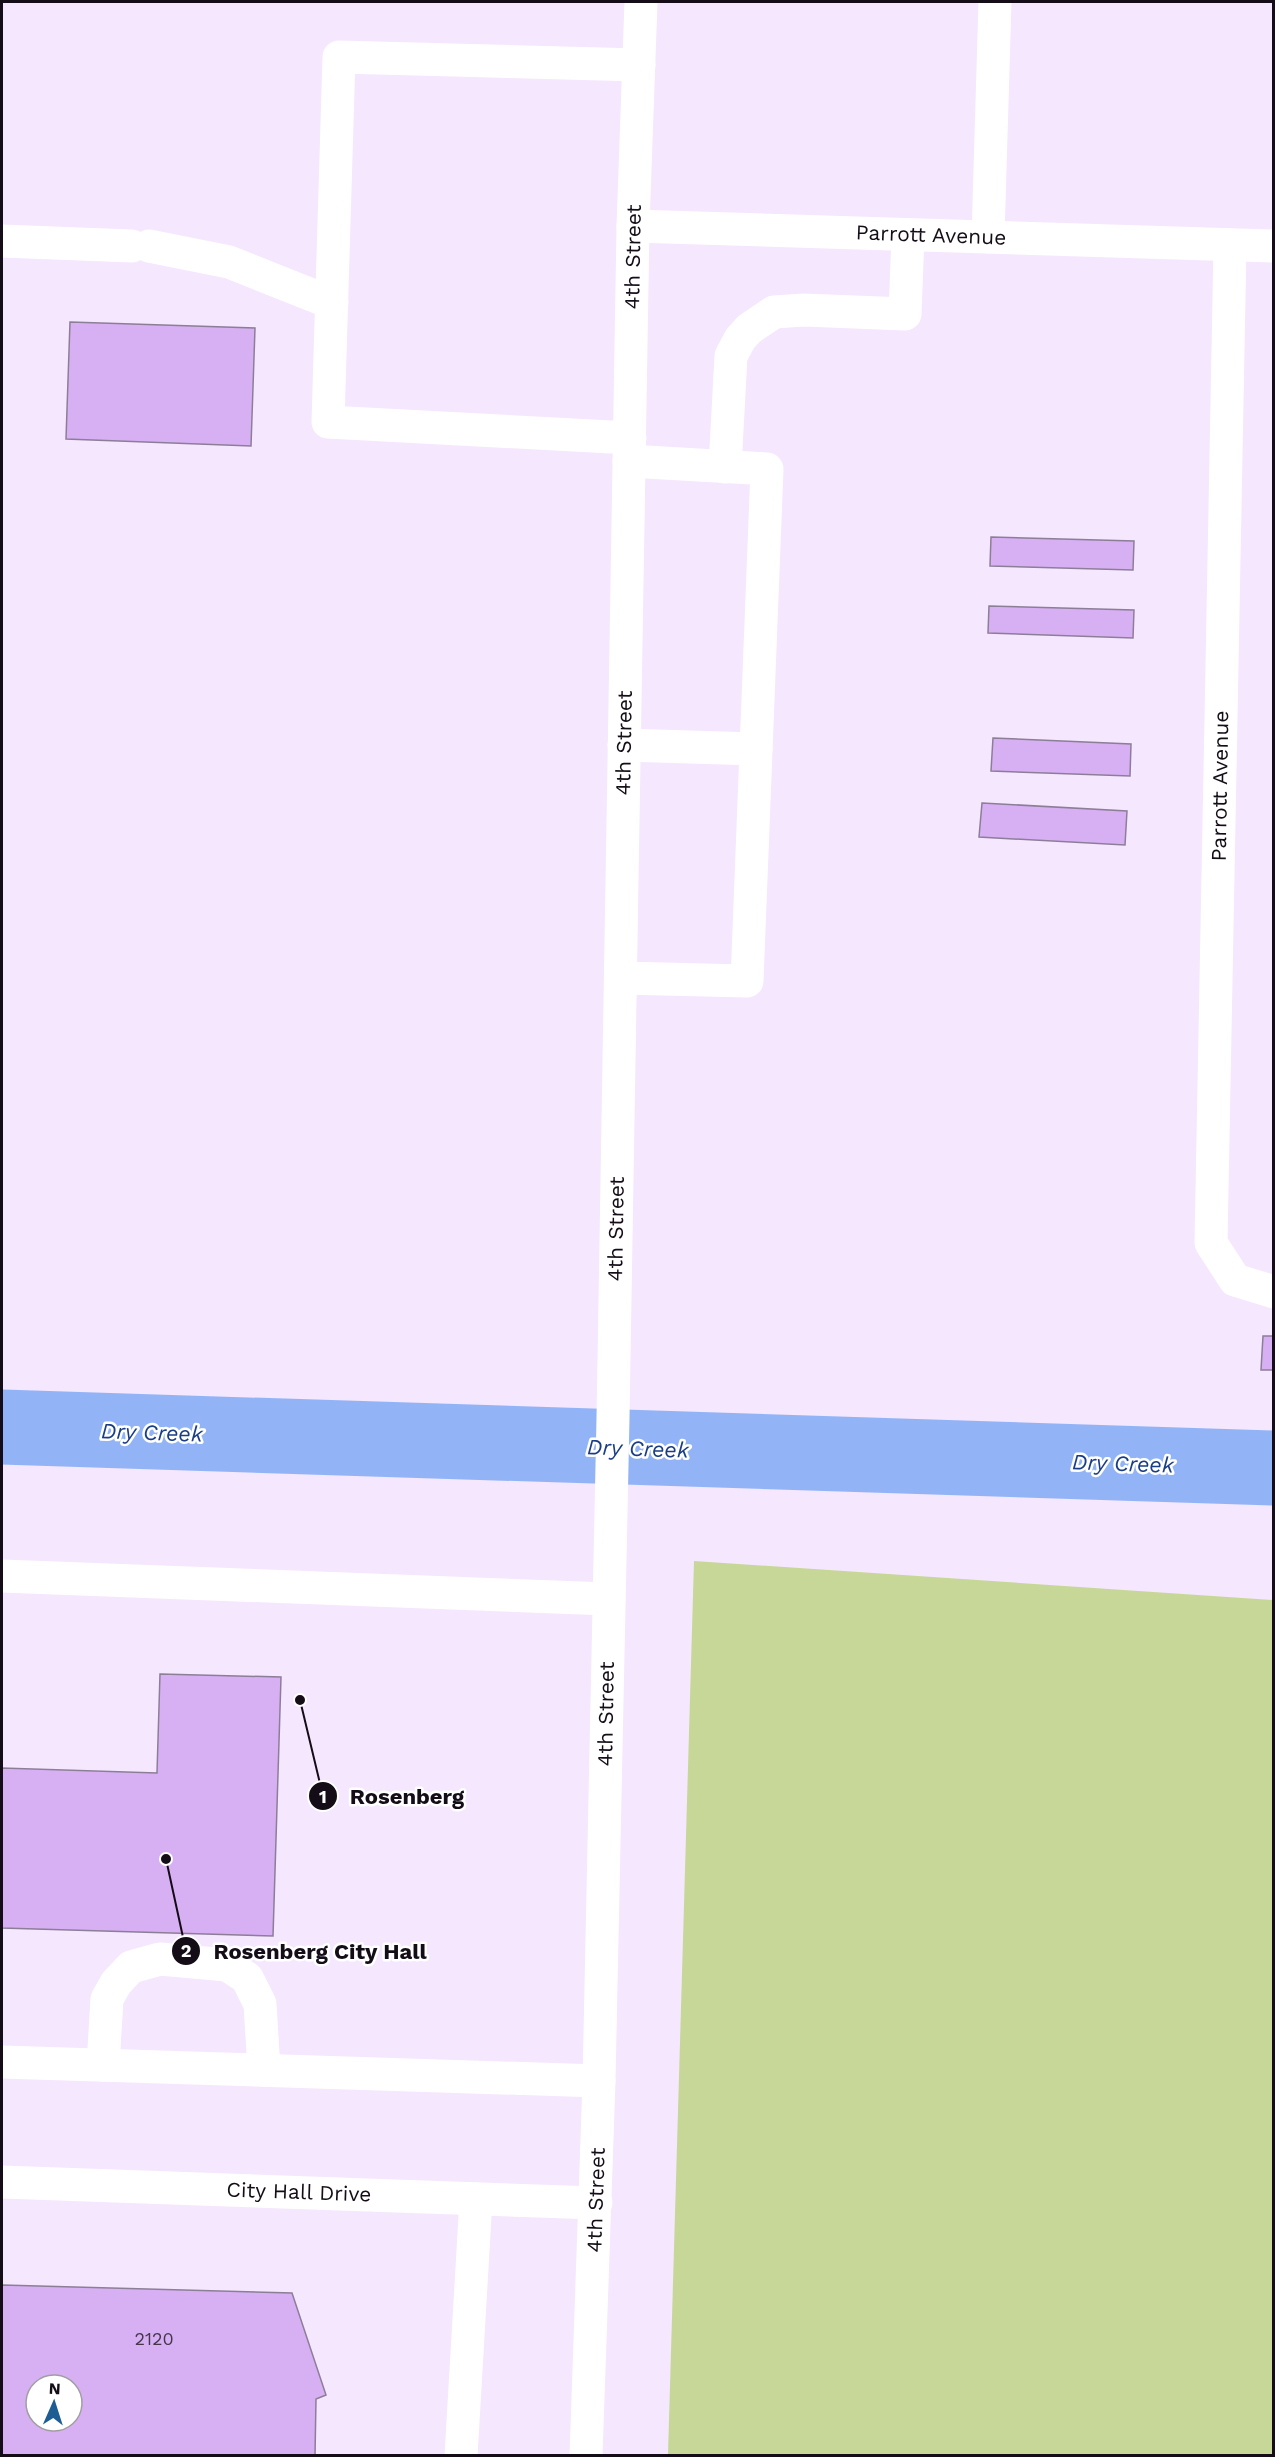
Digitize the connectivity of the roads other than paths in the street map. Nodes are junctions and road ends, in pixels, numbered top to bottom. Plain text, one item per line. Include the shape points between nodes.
1 (641, 2) edge
2 (995, 2) edge
3 (639, 65) junction
4 (633, 226) junction
5 (908, 234) junction
6 (988, 237) junction
7 (2, 241) edge
8 (1230, 244) junction
9 (1274, 246) edge
10 (332, 303) junction
11 (629, 449) junction
12 (724, 467) junction
13 (624, 745) junction
14 (756, 749) junction
15 (621, 978) junction
16 (1274, 1292) edge
17 (2, 1576) edge
18 (609, 1599) junction
19 (2, 2062) edge
20 (104, 2065) junction
21 (264, 2070) junction
22 (599, 2081) junction
23 (2, 2182) edge
24 (476, 2199) junction
25 (596, 2203) junction
26 (461, 2456) edge
27 (586, 2456) edge

1 - 3 street, 4th Street
2 - 6 street
3 - 4 street, 4th Street
3 - 10 street via 339,57
4 - 5 street, Parrott Avenue
4 - 11 street, 4th Street
5 - 6 street, Parrott Avenue
5 - 12 street via 905,314 774,312 740,339 731,356
6 - 8 street, Parrott Avenue
7 - 10 street via 141,246 229,262
8 - 9 street, Parrott Avenue
8 - 16 street, Parrott Avenue via 1211,1243 1235,1280
10 - 11 street via 328,422
11 - 12 street
11 - 13 street, 4th Street
12 - 14 street via 767,469
13 - 14 street
13 - 15 street, 4th Street
14 - 15 street via 747,981
15 - 18 street, 4th Street
17 - 18 street
18 - 22 street, 4th Street
19 - 20 street
20 - 21 street
20 - 21 street via 107,1999 131,1967 160,1959 227,1965 247,1978 260,2004
21 - 22 street
22 - 25 street, 4th Street
23 - 24 street, City Hall Drive
24 - 25 street, City Hall Drive
24 - 26 street
25 - 27 street, 4th Street

